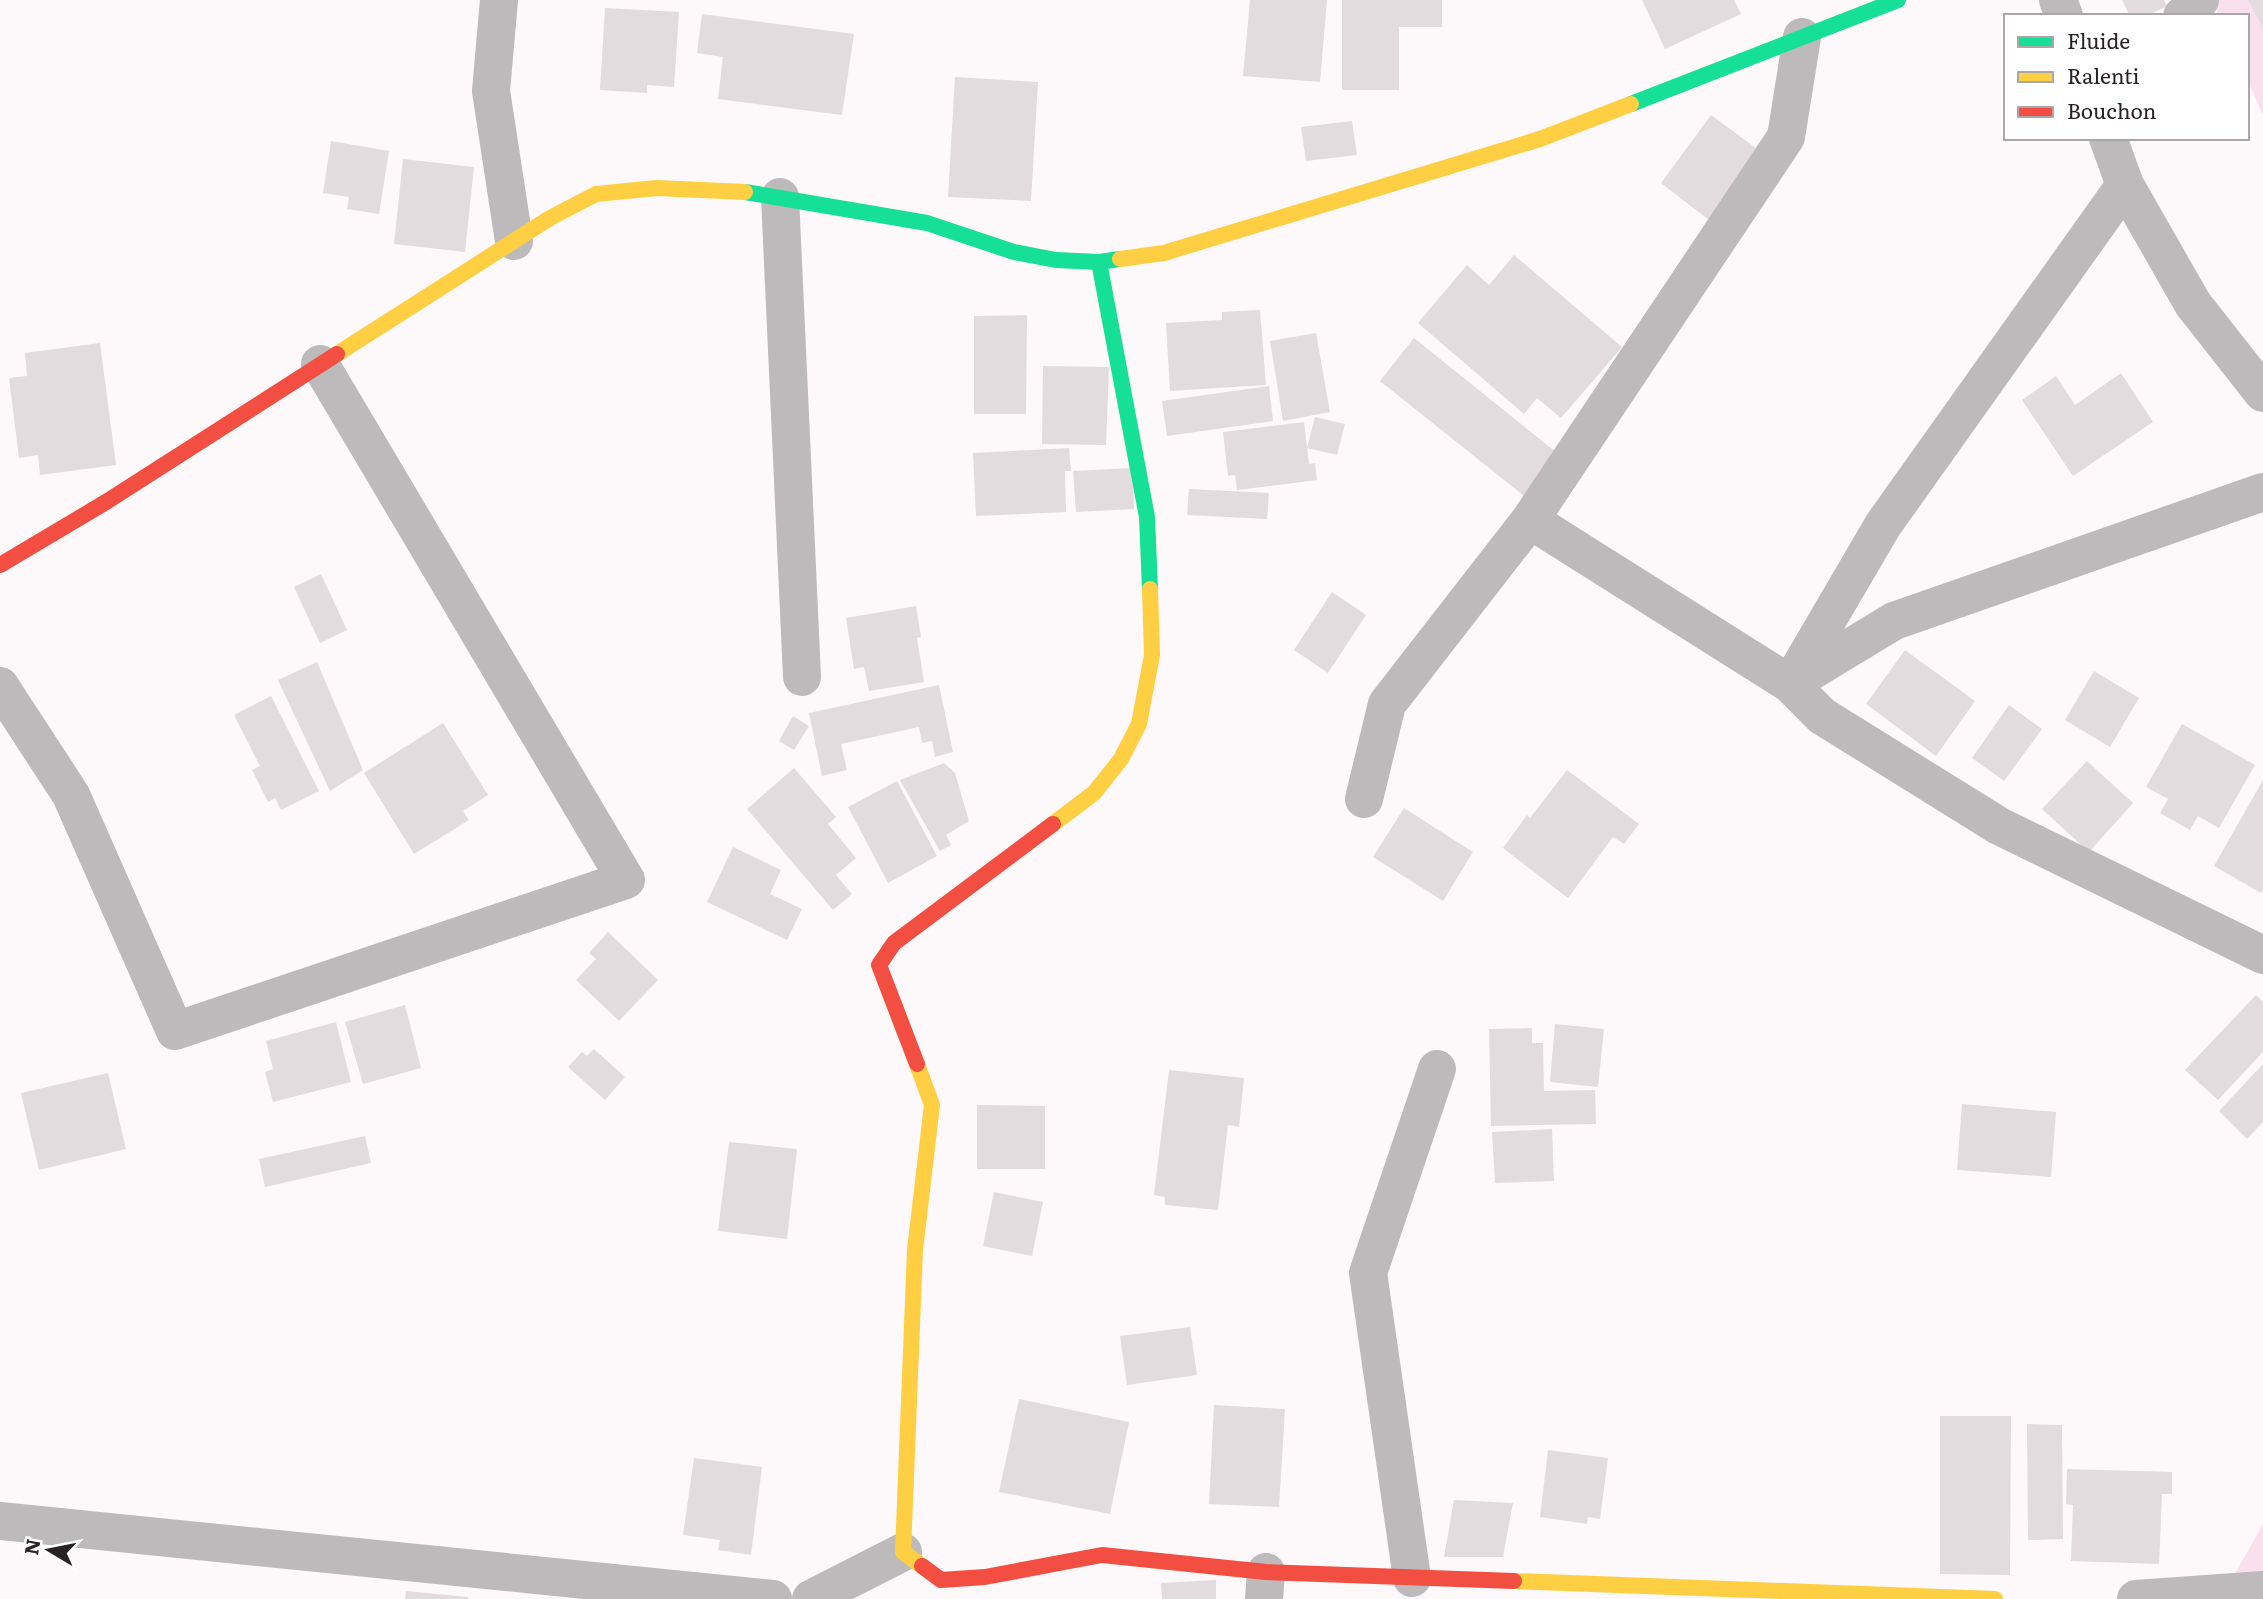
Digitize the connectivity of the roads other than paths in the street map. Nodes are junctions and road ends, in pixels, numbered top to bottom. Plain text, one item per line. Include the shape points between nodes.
1 (499, 0) edge
2 (1898, 0) edge
3 (2200, 0) edge
4 (2184, 14) edge
5 (1802, 37) junction
6 (2109, 140) edge
7 (2125, 184) junction
8 (780, 197) junction
9 (514, 241) junction
10 (1099, 262) junction
11 (320, 364) junction
12 (2263, 393) edge
13 (2263, 492) edge
14 (1531, 520) junction
15 (2, 554) edge
16 (802, 677) dead end
17 (1790, 684) junction
18 (0, 686) edge
19 (1364, 799) dead end
20 (2263, 955) edge
21 (1437, 1069) dead end
22 (0, 1521) edge
23 (903, 1552) junction
24 (1412, 1578) junction
25 (1265, 1586) edge
26 (2263, 1590) edge
27 (773, 1599) edge
28 (811, 1599) edge
29 (1995, 1599) edge
30 (2136, 1599) edge

1 - 9 street via 491,91
2 - 5 street
3 - 4 street
5 - 10 street via 1540,139 1164,253
5 - 14 street via 1786,137
6 - 7 street
7 - 12 street via 2193,304
7 - 17 street via 1883,525
8 - 9 street via 657,188 596,194
8 - 10 street via 927,223 1056,260
8 - 16 street
9 - 11 street
10 - 23 street via 1147,517 1152,655 1139,723 1121,759 1094,793 894,943 879,965 932,1105 915,1250
11 - 15 street via 106,502
11 - 18 street via 626,880 175,1031 71,795
13 - 17 street via 1894,621
14 - 17 street
14 - 19 street via 1387,704
17 - 20 street via 1822,716 1999,826
21 - 24 street via 1368,1273
22 - 27 street
23 - 25 street via 942,1580 985,1577 1102,1555
23 - 28 street
24 - 25 street
24 - 29 street
26 - 30 street

